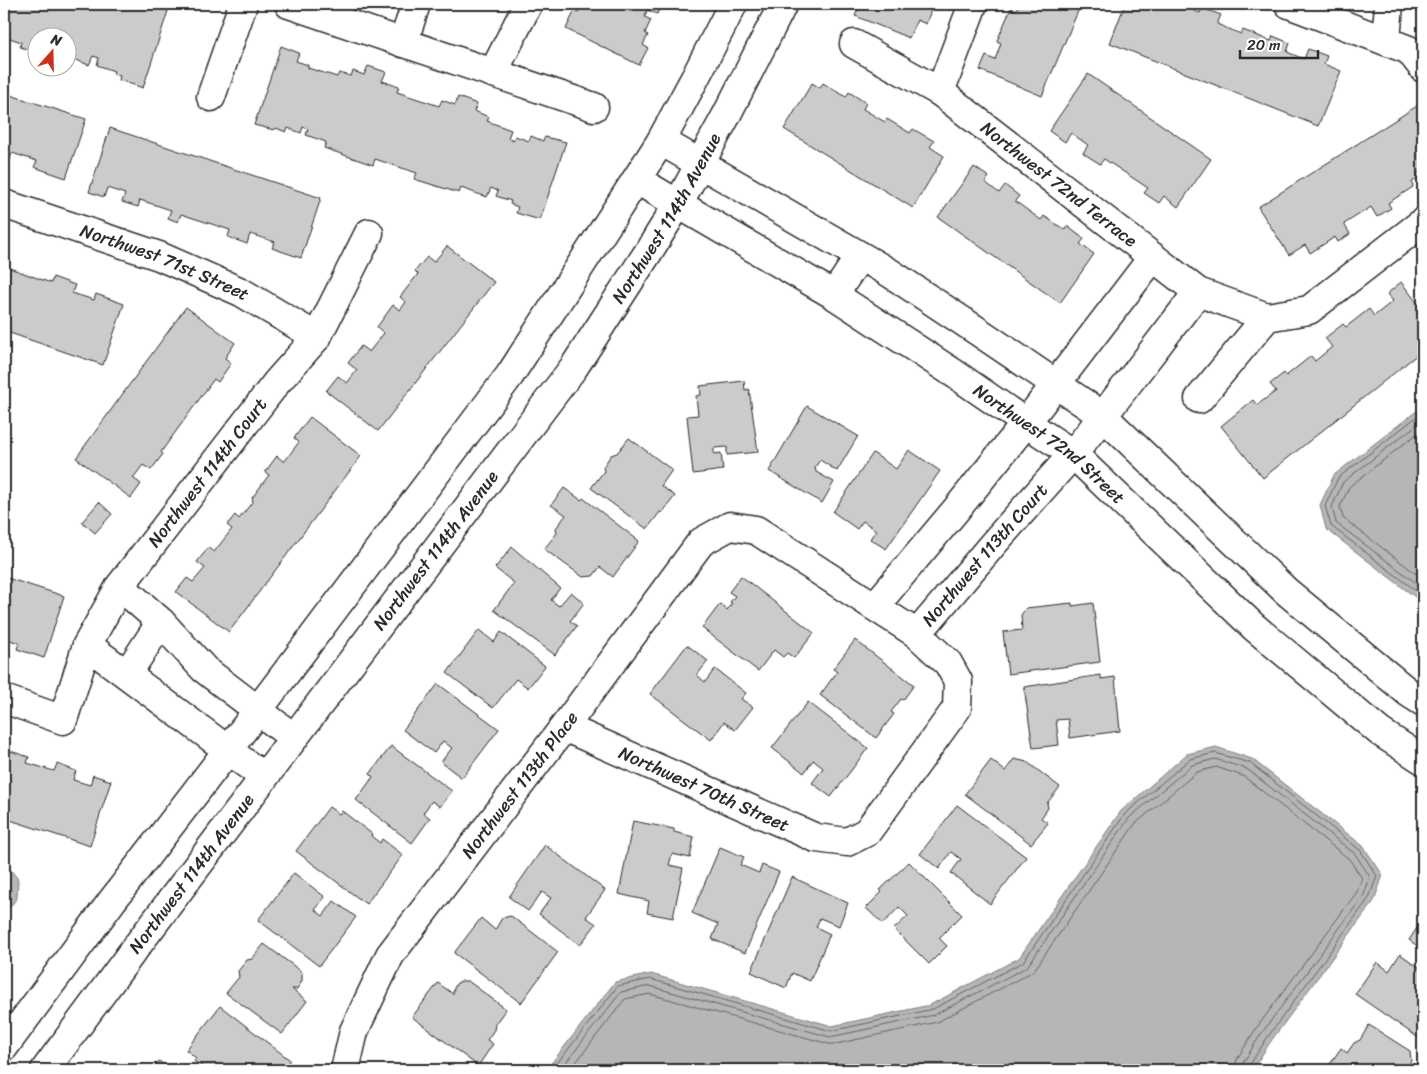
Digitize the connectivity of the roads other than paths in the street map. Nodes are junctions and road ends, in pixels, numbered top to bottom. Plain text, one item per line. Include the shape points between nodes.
1 (243, 4) edge
2 (289, 4) edge
3 (416, 4) edge
4 (528, 4) edge
5 (733, 4) edge
6 (783, 4) edge
7 (973, 4) edge
8 (1290, 4) edge
9 (1388, 4) edge
10 (1386, 41) junction
11 (403, 43) junction
12 (854, 44) dead end
13 (1423, 68) edge
14 (493, 73) junction
15 (940, 92) junction
16 (211, 97) dead end
17 (594, 106) dead end
18 (661, 141) junction
19 (700, 164) junction
20 (637, 180) junction
21 (4, 204) edge
22 (678, 204) junction
23 (1423, 222) edge
24 (369, 233) dead end
25 (860, 256) junction
26 (1153, 257) junction
27 (1198, 292) junction
28 (834, 295) junction
29 (1267, 317) junction
30 (318, 338) junction
31 (1056, 384) junction
32 (1199, 399) dead end
33 (1103, 416) junction
34 (1026, 423) junction
35 (1073, 454) junction
36 (120, 586) junction
37 (875, 606) junction
38 (161, 622) junction
39 (917, 634) junction
40 (87, 645) junction
41 (127, 674) junction
42 (4, 699) edge
43 (1423, 702) edge
44 (257, 710) junction
45 (564, 727) junction
46 (294, 738) junction
47 (228, 750) junction
48 (1423, 760) edge
49 (264, 777) junction
50 (846, 842) joint
51 (4, 1047) edge
52 (45, 1070) edge
53 (345, 1070) edge

1 - 16 street
2 - 11 street
3 - 11 street
4 - 14 street
5 - 18 street
6 - 19 street, Northwest 114th Avenue
7 - 15 street
8 - 10 street
9 - 10 street
10 - 13 street via 1409,50
11 - 14 street
12 - 15 street, Northwest 72nd Terrace
14 - 17 street
15 - 26 street, Northwest 72nd Terrace
18 - 19 street
18 - 20 street
19 - 22 street, Northwest 114th Avenue
19 - 25 street
20 - 22 street, Northwest 72nd Street
20 - 44 street via 510,375
21 - 30 street, Northwest 71st Street via 159,256 241,292
22 - 28 street, Northwest 72nd Street
22 - 46 street, Northwest 114th Avenue via 574,367
23 - 29 street via 1309,310
24 - 30 street, Northwest 114th Court
25 - 28 street
25 - 31 street
26 - 27 street, Northwest 72nd Terrace
26 - 31 street
27 - 29 street, Northwest 72nd Terrace
27 - 33 street, Northwest 113th Court
28 - 34 street, Northwest 72nd Street
29 - 32 street
30 - 36 street, Northwest 114th Court via 277,382
31 - 33 street
31 - 34 street
33 - 35 street, Northwest 113th Court
33 - 43 street via 1286,591
34 - 35 street, Northwest 72nd Street
34 - 37 street
35 - 39 street, Northwest 113th Court
35 - 48 street, Northwest 72nd Street via 1254,627 1380,732
36 - 38 street
36 - 40 street, Northwest 114th Court
37 - 39 street
37 - 45 street, Northwest 113th Place via 756,530 730,526 701,542
38 - 41 street
38 - 44 street via 204,669
39 - 50 street, Northwest 113th Court via 948,663 958,680 957,708 867,832
40 - 41 street
40 - 42 street, Northwest 114th Court via 63,720
41 - 47 street
44 - 46 street
44 - 47 street
45 - 50 street, Northwest 70th Street via 816,838
45 - 53 street, Northwest 113th Place via 390,955 354,1031
46 - 49 street, Northwest 114th Avenue
47 - 49 street
47 - 51 street
49 - 52 street, Northwest 114th Avenue

